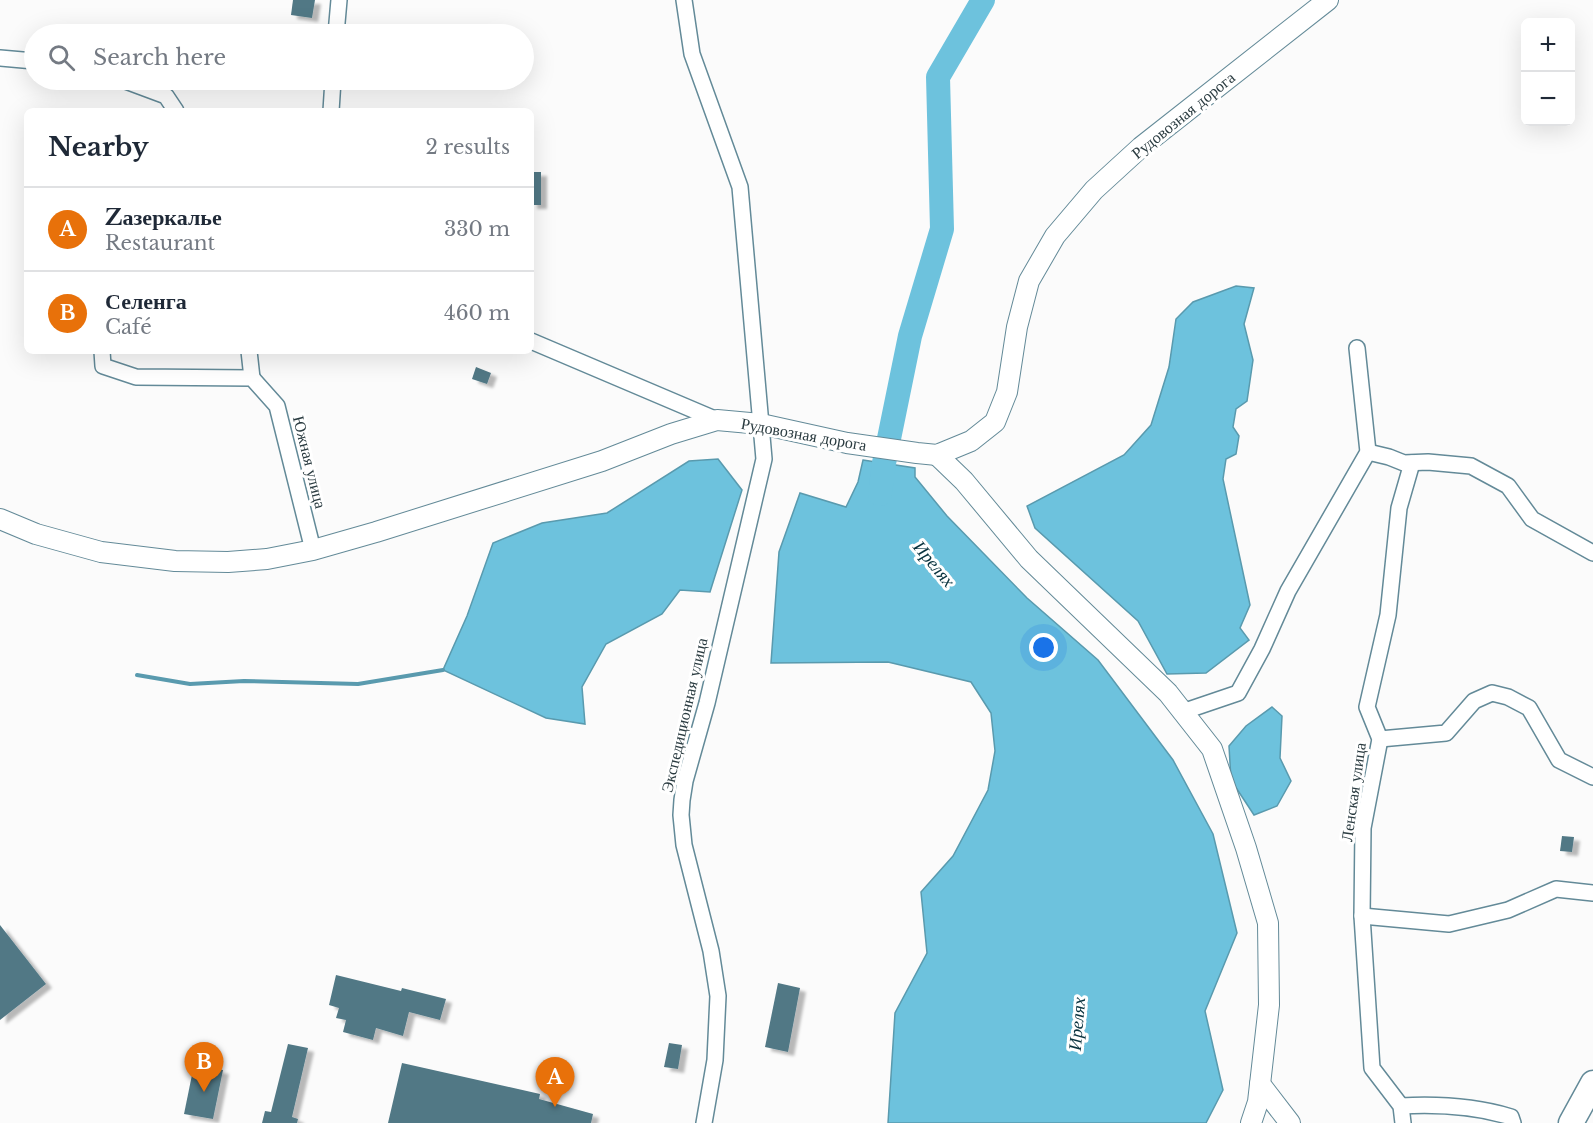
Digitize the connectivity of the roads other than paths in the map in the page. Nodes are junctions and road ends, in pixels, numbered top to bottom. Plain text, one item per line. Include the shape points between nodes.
1 (339, 0) edge
2 (684, 0) edge
3 (1328, 0) edge
4 (337, 24) edge
5 (0, 58) edge
6 (24, 60) edge
7 (150, 90) edge
8 (332, 90) edge
9 (174, 108) edge
10 (331, 108) edge
11 (534, 342) edge
12 (1358, 348) dead end
13 (102, 354) edge
14 (249, 354) edge
15 (252, 378) junction
16 (717, 420) junction
17 (761, 424) junction
18 (1368, 452) junction
19 (937, 455) junction
20 (1412, 463) junction
21 (0, 519) edge
22 (313, 550) junction
23 (1593, 553) edge
24 (1182, 712) junction
25 (1380, 739) junction
26 (1593, 777) edge
27 (1593, 893) edge
28 (1362, 916) junction
29 (1593, 1083) edge
30 (1260, 1084) junction
31 (1401, 1106) junction
32 (704, 1123) edge
33 (1251, 1123) edge
34 (1290, 1123) edge
35 (1403, 1123) edge
36 (1513, 1123) edge
37 (1571, 1123) edge

1 - 4 street
2 - 17 street, Экспедиционная улица via 692,54 740,186
3 - 19 street, Рудовозная дорога via 1141,147 1094,190 1055,236 1029,281 1007,392 995,422 970,441
5 - 6 street
7 - 9 street via 166,96
8 - 10 street
11 - 16 street
12 - 18 street
13 - 15 street via 103,366 136,377
14 - 15 street
15 - 22 street, Южная улица via 277,406
16 - 17 street, Рудовозная дорога
16 - 22 street, Рудовозная дорога via 602,461
17 - 19 street, Рудовозная дорога via 866,446
17 - 32 street, Экспедиционная улица via 764,459 682,800 684,845 711,951 718,996 715,1060
18 - 20 street
18 - 24 street via 1288,591 1238,693
19 - 24 street via 1029,559 1168,693
20 - 23 street via 1471,466 1508,486 1532,519
20 - 25 street, Ленская улица via 1399,508 1388,615 1367,707
21 - 22 street, Рудовозная дорога via 36,534 101,552 175,561 267,559
24 - 30 street via 1212,749 1268,923 1269,1005
25 - 26 street via 1446,733 1474,701 1492,693 1529,708 1559,760
25 - 28 street, Ленская улица via 1363,828
27 - 28 street via 1556,889 1508,910 1449,924
28 - 31 street, Ленская улица via 1372,1068
29 - 37 main road
30 - 33 street
30 - 34 street
31 - 35 street
31 - 36 street via 1486,1110 1511,1117

